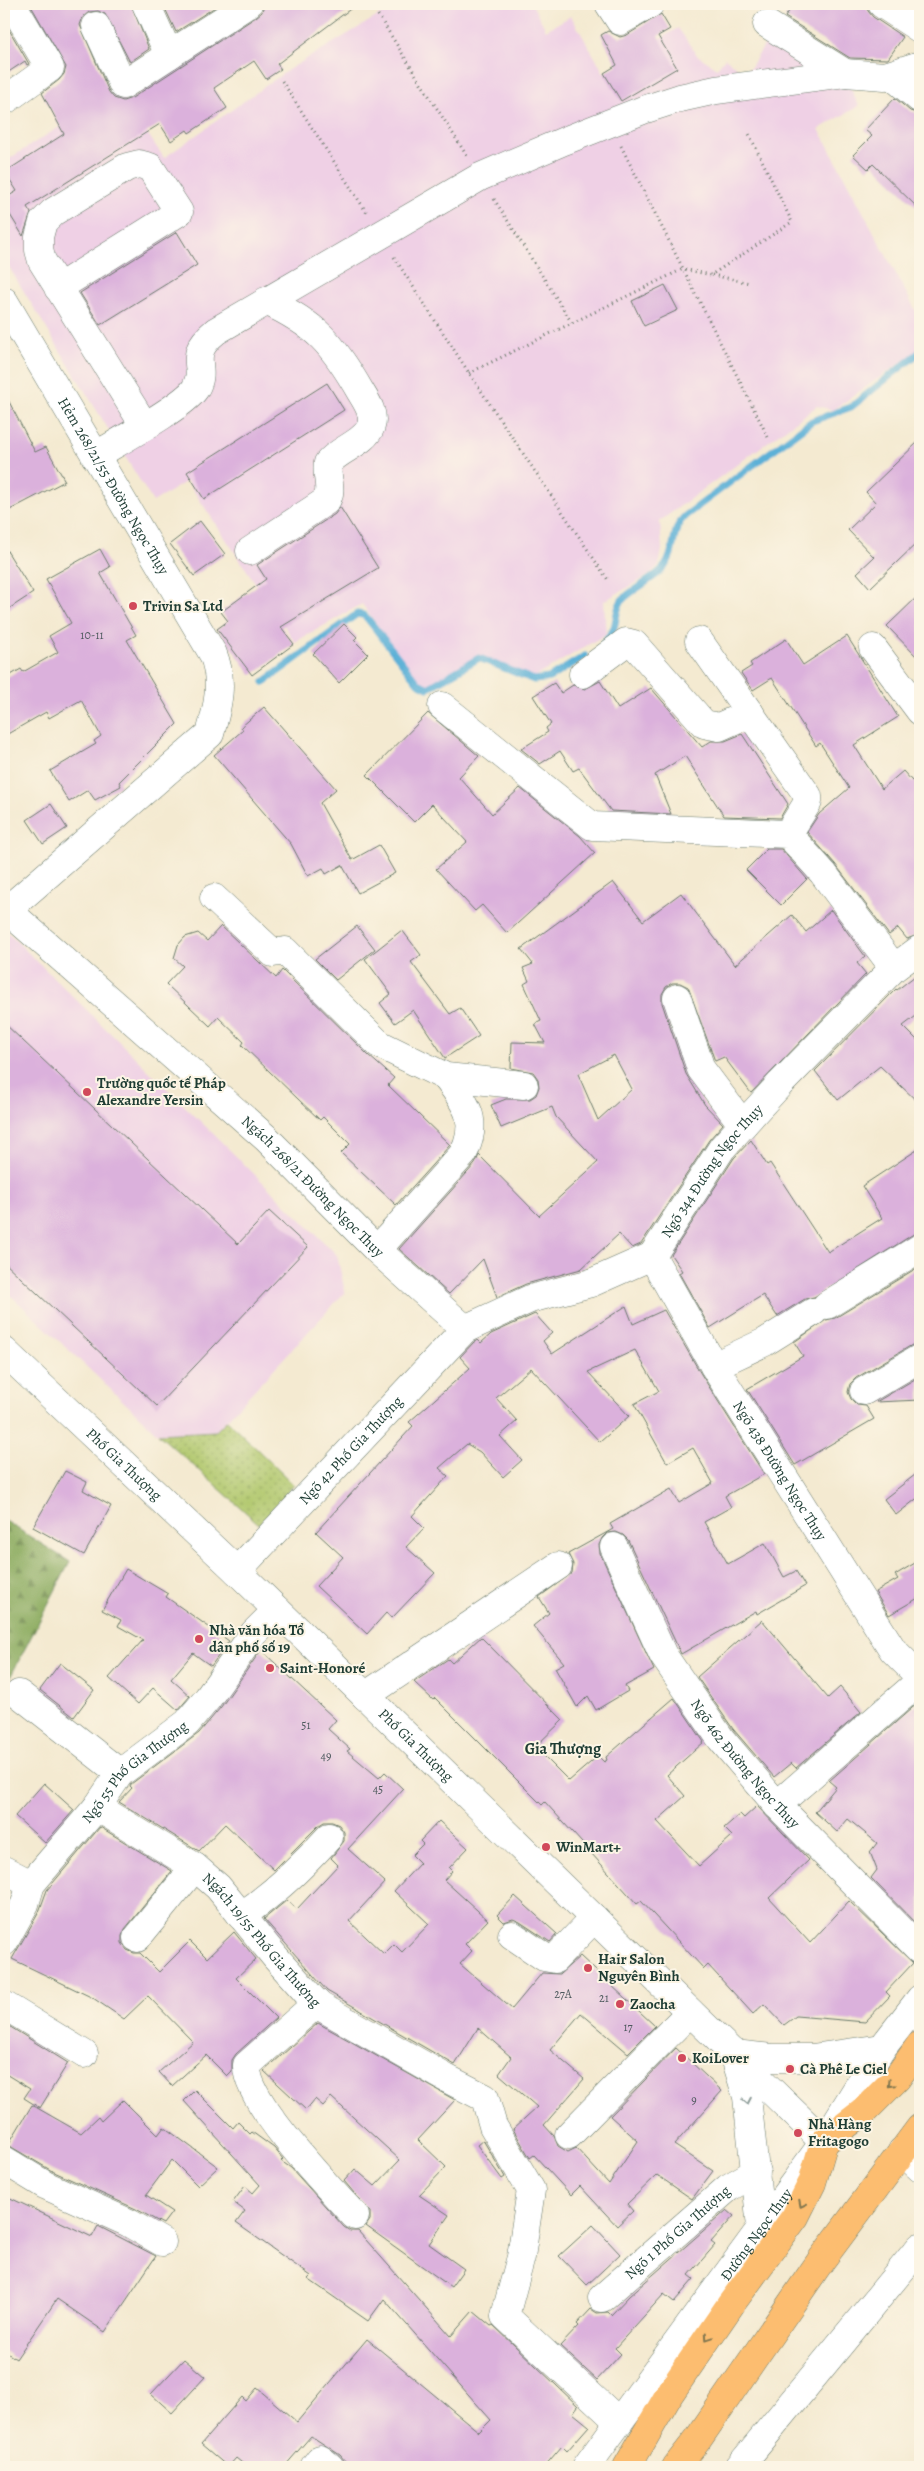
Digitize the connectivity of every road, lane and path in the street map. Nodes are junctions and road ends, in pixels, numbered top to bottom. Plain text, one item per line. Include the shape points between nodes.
1 (12, 4) edge
2 (146, 4) edge
3 (248, 4) edge
4 (609, 4) edge
5 (650, 4) edge
6 (882, 4) edge
7 (767, 24) dead end
8 (96, 26) dead end
9 (920, 29) edge
10 (170, 55) junction
11 (920, 65) edge
12 (845, 73) junction
13 (891, 75) junction
14 (282, 81) dead end
15 (920, 99) edge
16 (4, 101) edge
17 (609, 123) junction
18 (749, 134) dead end
19 (380, 234) junction
20 (683, 269) junction
21 (711, 275) junction
22 (750, 283) dead end
23 (58, 288) junction
24 (4, 301) edge
25 (266, 301) junction
26 (469, 373) junction
27 (144, 425) junction
28 (768, 437) dead end
29 (95, 456) junction
30 (250, 551) dead end
31 (608, 580) dead end
32 (699, 641) dead end
33 (873, 648) dead end
34 (583, 674) dead end
35 (442, 706) dead end
36 (920, 711) edge
37 (750, 713) junction
38 (788, 834) junction
39 (214, 898) dead end
40 (6, 907) edge
41 (920, 949) edge
42 (894, 968) junction
43 (677, 998) dead end
44 (446, 1077) junction
45 (524, 1085) dead end
46 (743, 1125) junction
47 (920, 1248) edge
48 (377, 1250) junction
49 (652, 1256) junction
50 (465, 1329) junction
51 (4, 1352) edge
52 (920, 1358) edge
53 (714, 1366) junction
54 (864, 1391) dead end
55 (614, 1547) dead end
56 (558, 1566) dead end
57 (237, 1571) junction
58 (277, 1610) junction
59 (920, 1676) edge
60 (920, 1681) edge
61 (19, 1694) dead end
62 (365, 1696) junction
63 (120, 1773) junction
64 (777, 1805) junction
65 (97, 1806) junction
66 (328, 1837) dead end
67 (195, 1868) junction
68 (4, 1870) edge
69 (31, 1884) junction
70 (242, 1916) junction
71 (594, 1918) junction
72 (512, 1935) dead end
73 (137, 1938) dead end
74 (4, 1942) edge
75 (920, 1950) edge
76 (920, 1999) edge
77 (317, 2003) junction
78 (4, 2005) edge
79 (690, 2012) junction
80 (920, 2045) edge
81 (882, 2048) junction
82 (84, 2054) dead end
83 (734, 2054) junction
84 (920, 2128) edge
85 (569, 2135) dead end
86 (824, 2142) junction
87 (911, 2159) edge
88 (4, 2160) edge
89 (756, 2172) junction
90 (354, 2216) dead end
91 (761, 2227) junction
92 (162, 2242) dead end
93 (920, 2247) edge
94 (602, 2298) dead end
95 (620, 2422) junction
96 (744, 2466) edge
97 (314, 2467) edge
98 (330, 2467) edge
99 (586, 2467) edge
100 (627, 2467) edge
101 (676, 2467) edge

1 - 16 street via 50,68
2 - 10 street
3 - 10 street
4 - 5 street via 620,21
6 - 9 street
7 - 12 street
8 - 10 street via 123,85
11 - 13 street
12 - 13 street
12 - 17 street via 716,90 680,98
13 - 15 street
14 - 19 path
17 - 19 street via 480,177
17 - 20 path
18 - 21 path via 792,222
19 - 25 street
19 - 26 path
20 - 21 path
20 - 26 path
20 - 28 path
21 - 22 path
23 - 23 street via 39,250 43,222 53,212 126,167 140,164 150,168 179,212
23 - 27 street
24 - 29 street, Hẻm 268/21/55 Đường Ngọc Thụy
25 - 27 street via 207,339 199,352 198,382 194,390 187,398
25 - 30 street via 299,318 326,339 343,361 372,416 371,426 365,435 328,463 331,491 326,501
26 - 31 path
27 - 29 street
29 - 40 street, Hẻm 268/21/55 Đường Ngọc Thụy via 213,654 218,668 218,707 210,734
32 - 37 street
33 - 36 street
34 - 37 street via 626,642 634,644 704,724 719,727
35 - 38 street via 592,826
37 - 38 street via 808,796 808,802
38 - 42 street via 823,872
39 - 44 street via 273,953 284,952 378,1044
40 - 48 street, Ngách 268/21 Đường Ngọc Thụy via 266,1138
41 - 42 street, Ngõ 344 Đường Ngọc Thụy
42 - 46 street, Ngõ 344 Đường Ngọc Thụy
43 - 46 street via 700,1069
44 - 45 street
44 - 48 street via 468,1107 470,1141 463,1154
46 - 49 street, Ngõ 344 Đường Ngọc Thụy via 722,1148
47 - 53 street via 765,1342
48 - 50 street, Ngách 268/21 Đường Ngọc Thụy
49 - 50 street via 591,1283 530,1298
49 - 53 street, Ngõ 438 Đường Ngọc Thụy
50 - 57 street, Ngõ 42 Phố Gia Thượng
51 - 57 street, Phố Gia Thượng
52 - 54 street
53 - 59 street, Ngõ 438 Đường Ngọc Thụy via 893,1650
55 - 64 street, Ngõ 462 Đường Ngọc Thụy via 663,1655 720,1739
56 - 62 street
57 - 58 street, Phố Gia Thượng
58 - 62 street, Phố Gia Thượng
58 - 63 street, Ngõ 55 Phố Gia Thượng via 254,1633 187,1723
60 - 64 street
61 - 63 street
62 - 71 street, Phố Gia Thượng
63 - 65 street, Ngõ 55 Phố Gia Thượng
64 - 75 street, Ngõ 462 Đường Ngọc Thụy
65 - 67 street, Ngách 19/55 Phố Gia Thượng
65 - 69 street, Ngõ 55 Phố Gia Thượng
66 - 70 street via 300,1870
67 - 70 street, Ngách 19/55 Phố Gia Thượng via 218,1887
67 - 73 street
68 - 69 street
69 - 74 street, Ngõ 55 Phố Gia Thượng via 25,1904
70 - 77 street, Ngách 19/55 Phố Gia Thượng
71 - 72 street via 555,1959 544,1957
71 - 79 street, Phố Gia Thượng
76 - 81 street, Đường Ngọc Thụy
77 - 90 street via 247,2065 246,2074 253,2090 304,2162
77 - 95 street, Ngách 19/55 Phố Gia Thượng via 331,2014 485,2098 493,2126 530,2190 522,2257 505,2316
78 - 82 street
79 - 83 street, Phố Gia Thượng
79 - 85 street
80 -> 86 main road via 897,2078 863,2112
81 - 83 street via 812,2058
81 - 86 street, Đường Ngọc Thụy
83 - 86 street, Phố Gia Thượng
83 -> 89 street via 747,2097
84 - 87 main road
86 - 91 street, Đường Ngọc Thụy
86 -> 100 main road via 812,2183 795,2217 670,2393
87 - 101 main road via 822,2259
88 - 92 street via 45,2185 129,2223
89 - 91 street
89 - 94 street, Ngõ 1 Phố Gia Thượng via 728,2188
91 - 95 street, Đường Ngọc Thụy
93 - 96 street
95 - 99 street, Đường Ngọc Thụy
97 - 98 street via 320,2460

